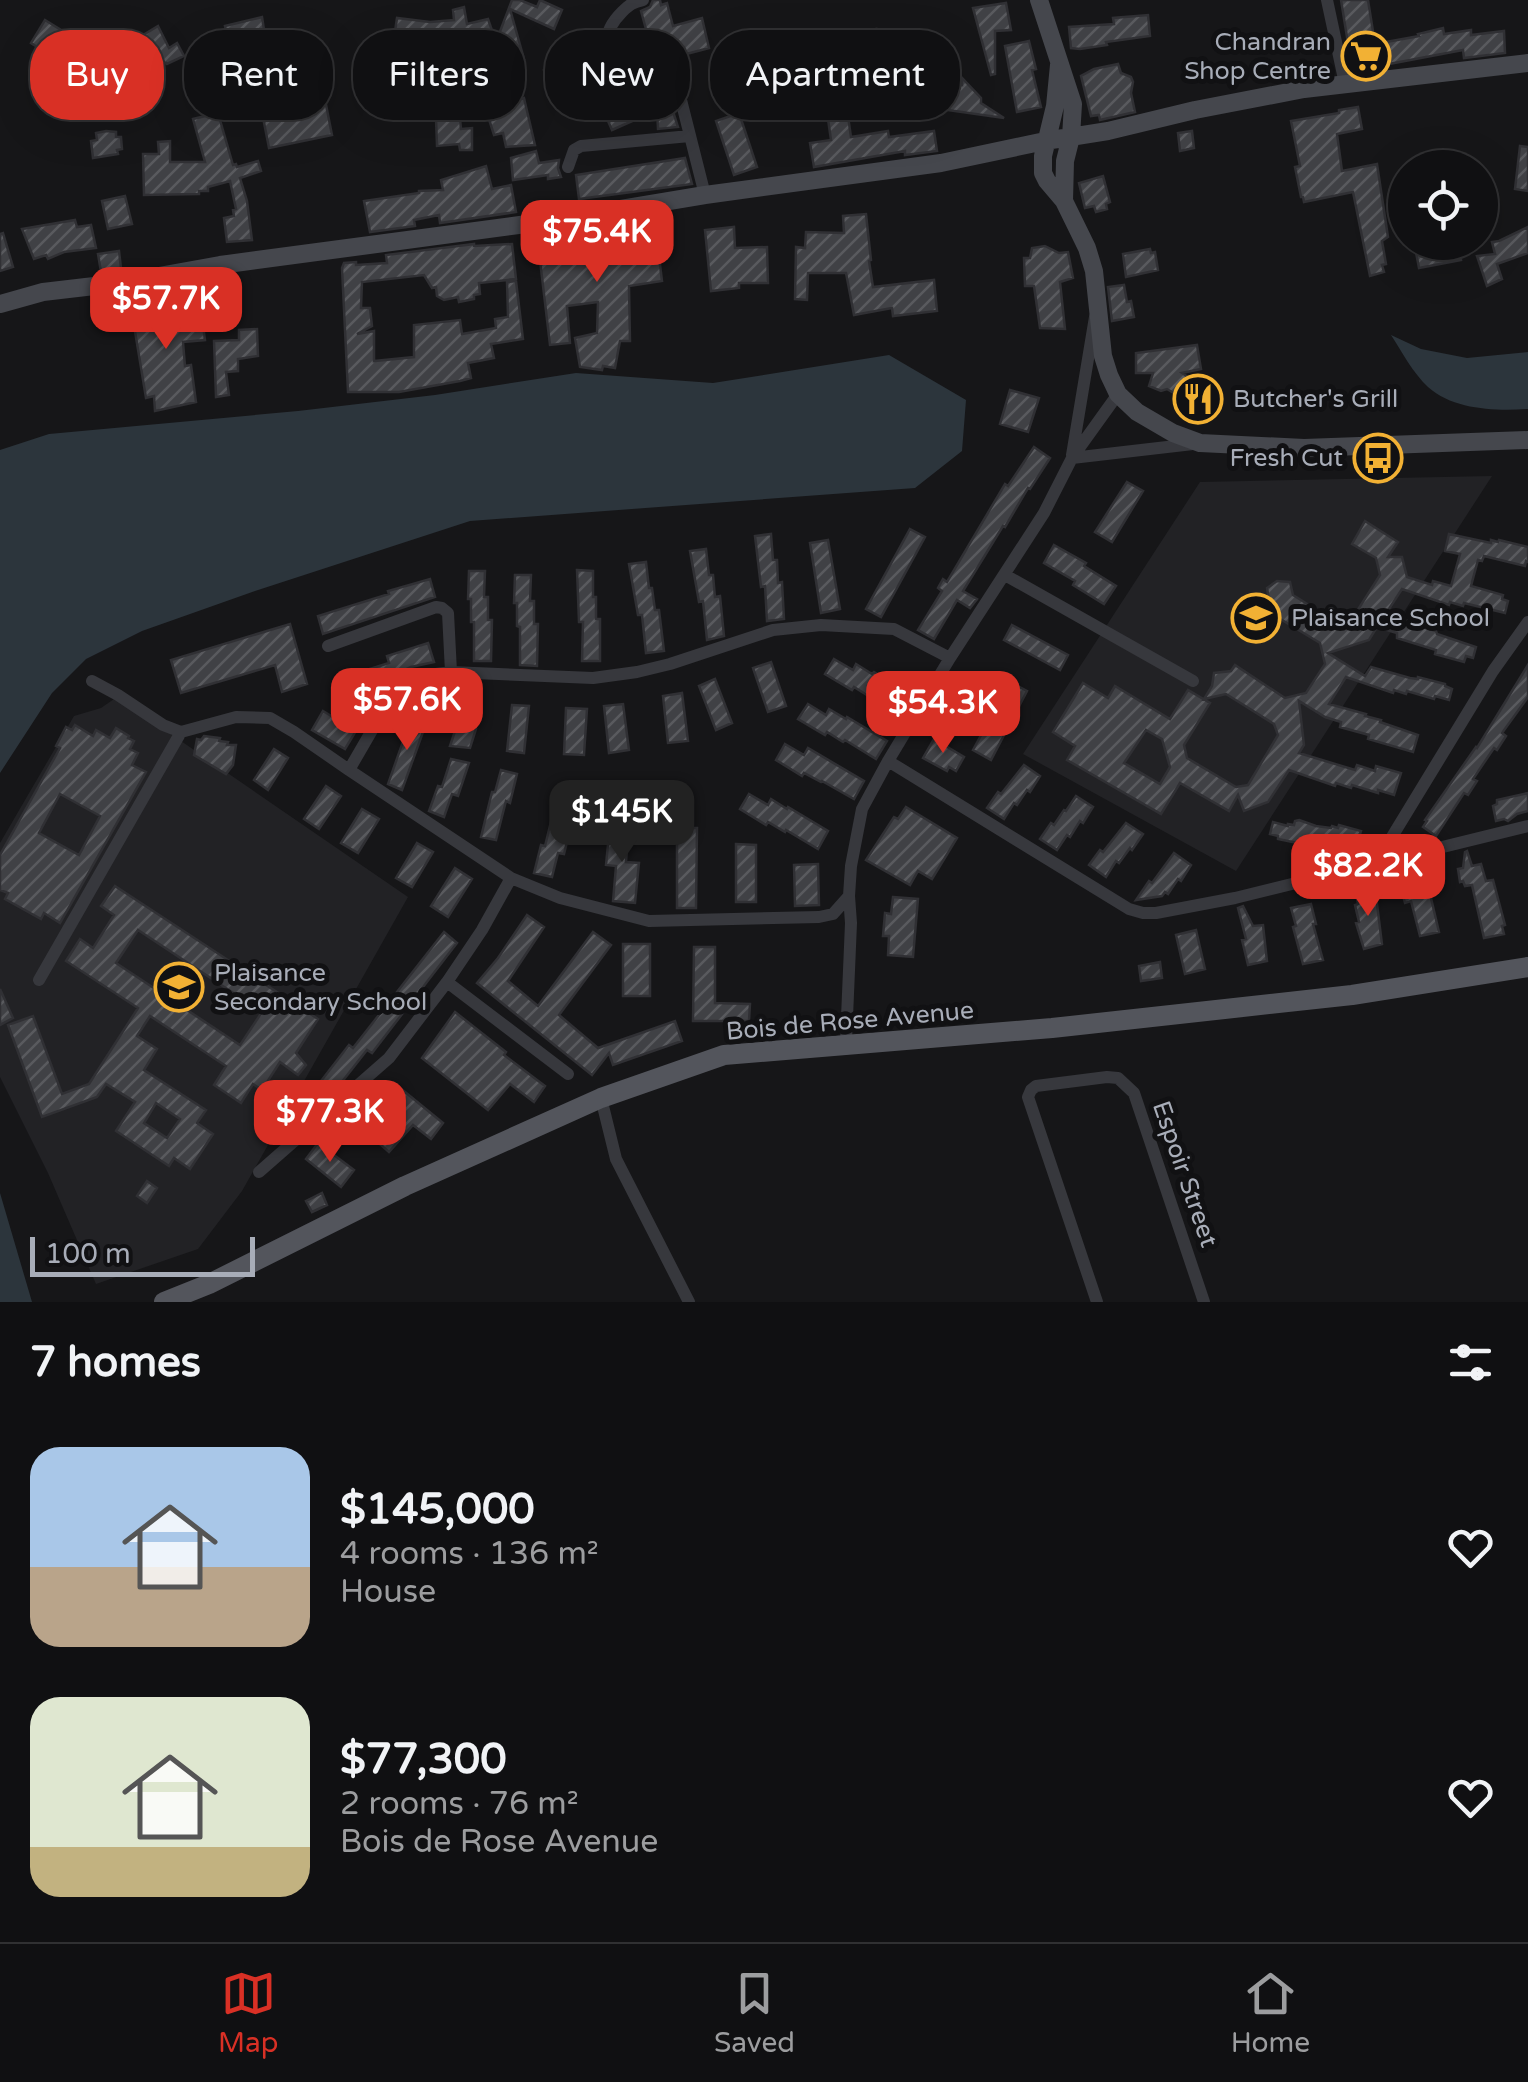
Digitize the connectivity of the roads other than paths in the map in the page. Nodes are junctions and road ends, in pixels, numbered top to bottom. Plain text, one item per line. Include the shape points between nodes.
1 (643, 0) edge
2 (1038, 0) edge
3 (1327, 0) edge
4 (1528, 64) edge
5 (1059, 65) junction
6 (1345, 84) junction
7 (690, 136) junction
8 (1069, 144) junction
9 (1044, 148) junction
10 (568, 167) dead end
11 (704, 196) junction
12 (1064, 201) junction
13 (0, 304) edge
14 (1097, 306) junction
15 (1118, 394) junction
16 (1528, 440) edge
17 (1200, 443) junction
18 (1072, 458) junction
19 (1004, 574) junction
20 (1528, 622) edge
21 (328, 646) dead end
22 (950, 658) junction
23 (451, 672) junction
24 (92, 681) dead end
25 (1193, 681) dead end
26 (181, 732) junction
27 (888, 761) junction
28 (349, 770) junction
29 (1528, 826) edge
30 (1376, 862) junction
31 (511, 878) junction
32 (849, 896) junction
33 (1528, 967) edge
34 (39, 980) dead end
35 (447, 982) junction
36 (846, 1040) dead end
37 (568, 1074) dead end
38 (602, 1098) junction
39 (259, 1172) dead end
40 (164, 1302) edge
41 (689, 1302) edge
42 (1097, 1302) edge
43 (1204, 1302) edge

1 - 7 street via 614,20 606,36 609,57 632,85 670,85 680,96
2 - 5 main road
3 - 6 street
4 - 6 main road
5 - 8 main road via 1073,104
5 - 9 main road
6 - 8 main road via 1196,110
7 - 10 street via 582,146
7 - 11 street
8 - 9 main road
8 - 12 main road
9 - 11 main road via 1027,158 984,154
9 - 12 main road via 1043,173
11 - 13 main road via 42,292
12 - 14 main road via 1087,248
14 - 15 main road via 1103,356
14 - 18 street
15 - 17 main road via 1154,423
15 - 18 street
16 - 17 main road via 1304,448
17 - 18 street
18 - 19 street
19 - 22 street
19 - 25 street
20 - 30 street
21 - 23 street via 442,608 448,613
22 - 23 street via 894,629 821,625 773,630 670,664 593,678
22 - 27 street
23 - 28 street via 414,677 393,694
24 - 26 street
26 - 28 street via 236,718 270,718
26 - 34 street
27 - 30 street via 1143,914
27 - 32 street via 862,808
28 - 31 street
29 - 30 street
31 - 32 street via 649,921 820,918 834,914
31 - 35 street
32 - 36 street
33 - 38 main road, Bois de Rose Avenue via 1352,995 1052,1028 724,1055
35 - 37 street
35 - 39 street via 389,1058
38 - 40 main road, Bois de Rose Avenue
38 - 41 street via 616,1159
42 - 43 street, Espoir Street via 1028,1097 1036,1086 1107,1076 1134,1093

